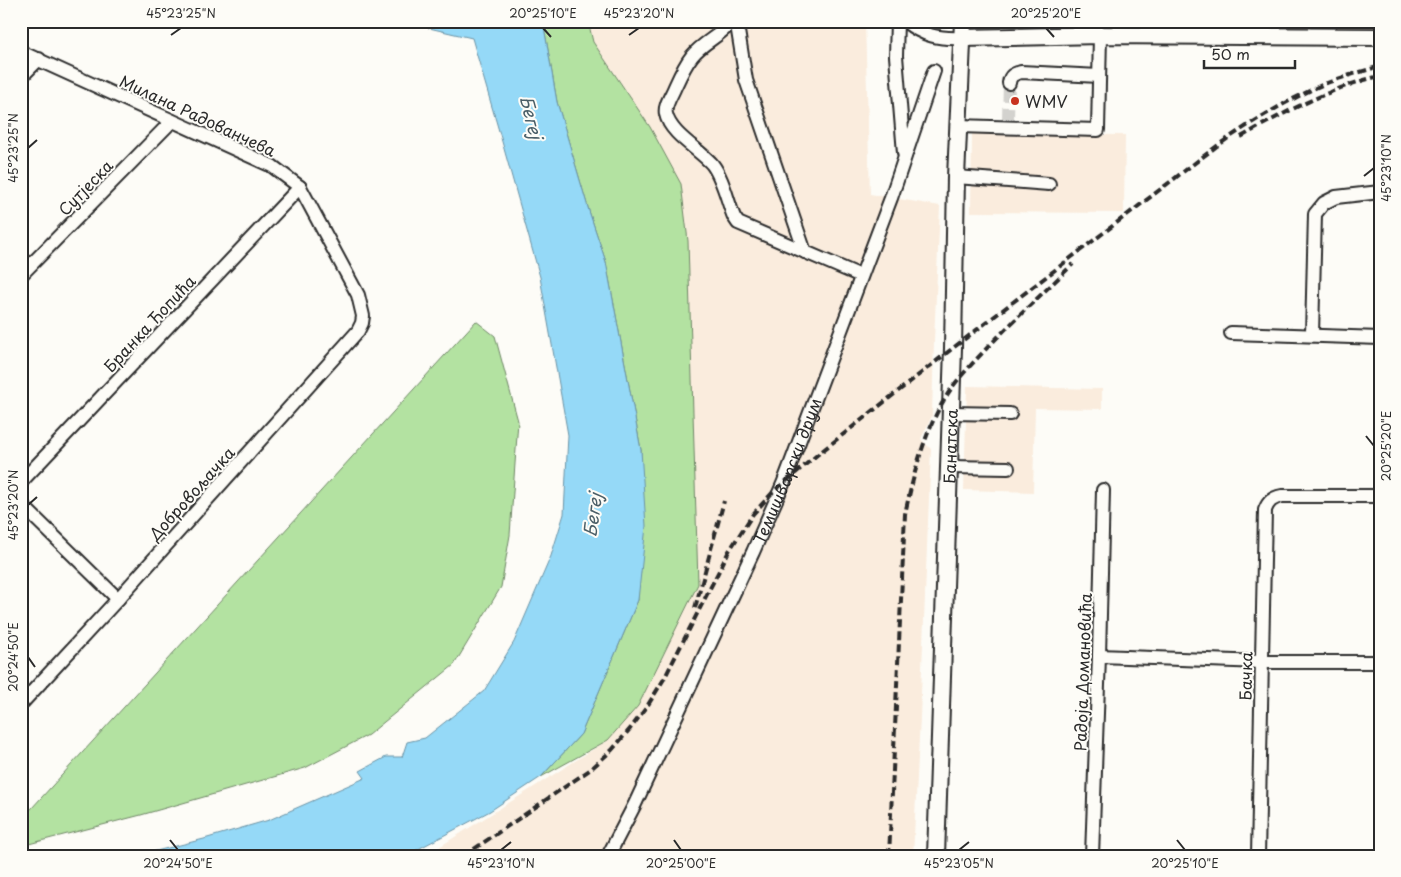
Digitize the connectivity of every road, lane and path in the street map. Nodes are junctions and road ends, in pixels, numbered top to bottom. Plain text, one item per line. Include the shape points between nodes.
1 (732, 21) edge
2 (738, 21) edge
3 (897, 21) edge
4 (905, 21) edge
5 (962, 21) edge
6 (1100, 35) junction
7 (1380, 37) edge
8 (962, 38) junction
9 (21, 52) edge
10 (39, 59) junction
11 (934, 71) dead end
12 (1099, 76) junction
13 (21, 77) edge
14 (1009, 83) dead end
15 (172, 122) junction
16 (958, 126) junction
17 (904, 160) junction
18 (956, 177) junction
19 (1048, 184) dead end
20 (300, 187) junction
21 (1380, 192) edge
22 (805, 252) junction
23 (21, 276) edge
24 (861, 276) junction
25 (358, 295) joint
26 (1231, 333) dead end
27 (1312, 335) junction
28 (1380, 338) edge
29 (950, 414) junction
30 (1010, 414) dead end
31 (948, 467) junction
32 (1008, 468) dead end
33 (21, 482) edge
34 (1103, 490) dead end
35 (1380, 496) edge
36 (21, 504) edge
37 (118, 599) junction
38 (1100, 656) junction
39 (1262, 662) junction
40 (1380, 662) edge
41 (21, 704) edge
42 (608, 856) edge
43 (936, 856) edge
44 (1092, 856) edge
45 (1258, 856) edge

1 - 22 street via 692,56 665,114 682,138 718,173 738,223
2 - 22 street via 746,80
3 - 17 street via 896,56
4 - 8 street via 917,31 929,35
5 - 8 main road
6 - 7 main road
6 - 8 main road
6 - 12 street
8 - 16 main road, Банатска
9 - 10 street, Милана Радованчева
10 - 13 street
10 - 15 street, Милана Радованчева
11 - 17 street, Темишварски друм
12 - 14 street via 1021,72 1013,74
12 - 16 street via 1098,130 1008,123
15 - 20 street, Милана Радованчева via 272,166
15 - 23 street, Сутјеска
16 - 18 main road, Банатска
17 - 24 street, Темишварски друм
18 - 19 street
18 - 29 main road, Банатска
20 - 25 street, Милана Радованчева
20 - 33 street, Бранка Ћопића
21 - 27 street via 1336,197 1324,203 1315,214
22 - 24 street
24 - 42 street, Темишварски друм via 783,484
25 - 37 street, Добровољачка via 363,316 358,331
26 - 27 street
27 - 28 street
29 - 30 street
29 - 31 main road, Банатска
31 - 32 street
31 - 43 main road, Банатска
34 - 38 street, Радоја Домановића
35 - 39 street, Бачка via 1282,496 1268,504 1265,510
36 - 37 street
37 - 41 street, Добровољачка
38 - 39 street
38 - 44 street, Радоја Домановића
39 - 40 street
39 - 45 street, Бачка

